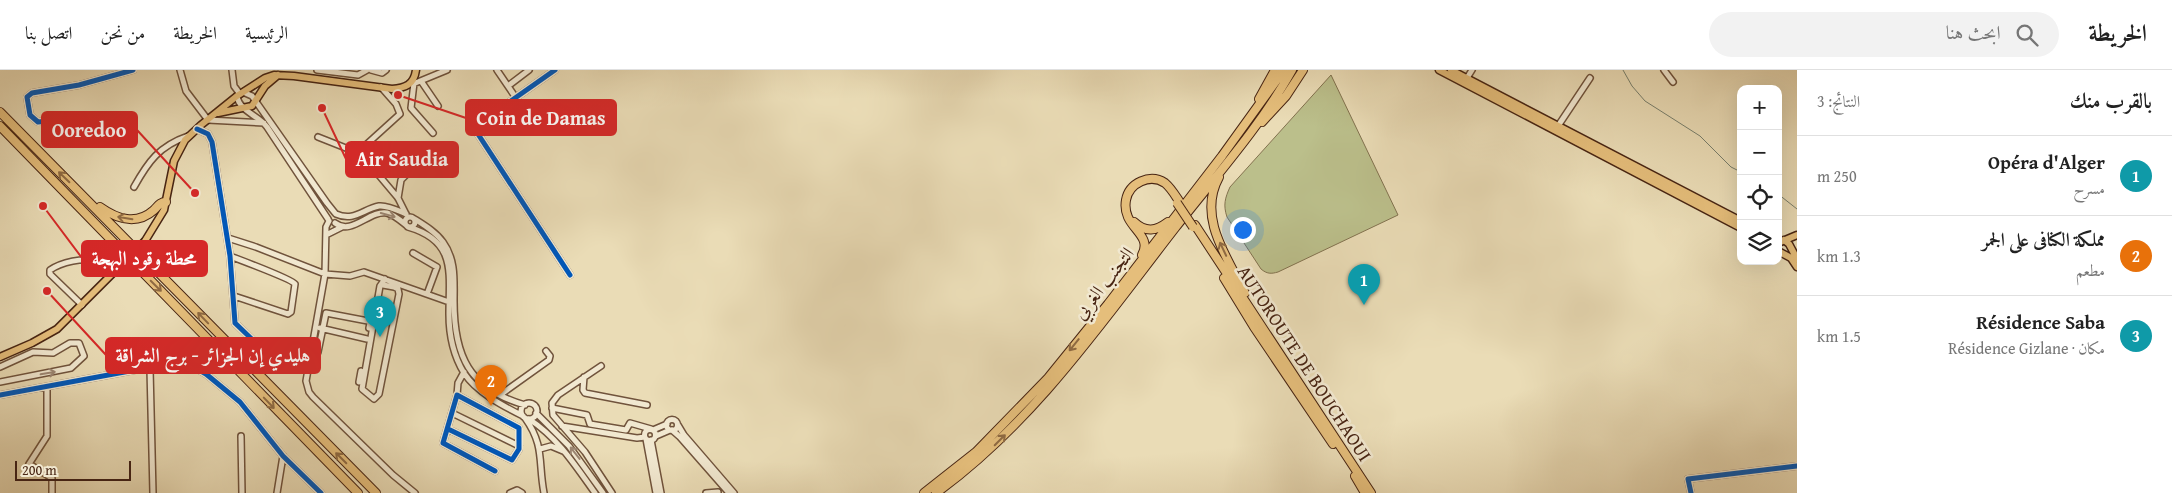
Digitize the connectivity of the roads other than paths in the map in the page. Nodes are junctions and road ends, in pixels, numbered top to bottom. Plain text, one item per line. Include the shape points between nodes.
1 (133, 70) edge
2 (180, 70) edge
3 (232, 70) edge
4 (317, 70) edge
5 (366, 70) edge
6 (370, 70) edge
7 (386, 70) edge
8 (416, 70) edge
9 (447, 70) edge
10 (497, 70) edge
11 (555, 70) edge
12 (1275, 70) edge
13 (1284, 70) edge
14 (1292, 70) edge
15 (1303, 70) edge
16 (1439, 70) edge
17 (1451, 70) edge
18 (1472, 70) edge
19 (1664, 70) edge
20 (126, 71) edge
21 (525, 71) edge
22 (439, 72) edge
23 (279, 74) junction
24 (1465, 75) edge
25 (1590, 78) dead end
26 (421, 81) junction
27 (1673, 82) dead end
28 (414, 83) junction
29 (508, 86) junction
30 (381, 87) junction
31 (404, 88) junction
32 (240, 94) junction
33 (516, 98) junction
34 (256, 101) junction
35 (438, 106) dead end
36 (244, 109) junction
37 (0, 112) edge
38 (217, 113) junction
39 (83, 118) dead end
40 (208, 120) junction
41 (264, 123) junction
42 (0, 126) edge
43 (1558, 126) junction
44 (196, 129) junction
45 (1247, 129) junction
46 (0, 131) edge
47 (433, 133) dead end
48 (9, 134) junction
49 (191, 135) junction
50 (318, 137) dead end
51 (1239, 146) junction
52 (357, 152) junction
53 (418, 163) dead end
54 (134, 187) dead end
55 (84, 197) junction
56 (398, 198) junction
57 (166, 202) junction
58 (1180, 203) junction
59 (336, 213) junction
60 (410, 217) junction
61 (1739, 220) edge
62 (331, 221) junction
63 (407, 226) junction
64 (1194, 226) junction
65 (1737, 226) edge
66 (342, 227) junction
67 (1797, 234) edge
68 (327, 236) junction
69 (228, 238) junction
70 (1782, 240) edge
71 (1797, 240) edge
72 (1782, 241) edge
73 (1790, 248) junction
74 (1782, 252) edge
75 (413, 253) dead end
76 (1782, 253) edge
77 (230, 256) junction
78 (1797, 259) edge
79 (1797, 267) edge
80 (112, 274) junction
81 (325, 274) junction
82 (570, 275) dead end
83 (384, 282) junction
84 (1119, 290) junction
85 (427, 294) junction
86 (234, 296) junction
87 (449, 302) junction
88 (82, 305) junction
89 (315, 327) junction
90 (322, 329) junction
91 (367, 339) junction
92 (1270, 339) junction
93 (259, 346) dead end
94 (546, 351) dead end
95 (318, 352) dead end
96 (0, 357) edge
97 (601, 366) dead end
98 (0, 367) edge
99 (150, 369) junction
100 (464, 372) junction
101 (584, 377) junction
102 (0, 382) edge
103 (359, 382) dead end
104 (47, 387) junction
105 (0, 395) edge
106 (500, 395) junction
107 (456, 396) junction
108 (525, 405) junction
109 (647, 405) dead end
110 (552, 408) junction
111 (452, 413) junction
112 (536, 413) junction
113 (525, 417) junction
114 (515, 425) junction
115 (678, 425) junction
116 (562, 426) junction
117 (669, 428) junction
118 (448, 429) junction
119 (652, 429) junction
120 (241, 436) dead end
121 (656, 436) junction
122 (647, 439) junction
123 (518, 446) junction
124 (540, 449) junction
125 (567, 453) junction
126 (282, 456) junction
127 (1797, 466) edge
128 (495, 471) dead end
129 (718, 492) dead end
130 (52, 493) edge
131 (153, 493) edge
132 (242, 493) edge
133 (277, 493) edge
134 (322, 493) edge
135 (358, 493) edge
136 (376, 493) edge
137 (415, 493) edge
138 (510, 493) edge
139 (522, 493) edge
140 (544, 493) edge
141 (595, 493) edge
142 (602, 493) edge
143 (612, 493) edge
144 (656, 493) edge
145 (660, 493) edge
146 (706, 493) edge
147 (729, 493) edge
148 (734, 493) edge
149 (924, 493) edge
150 (936, 493) edge
151 (1365, 493) edge
152 (1371, 493) edge
153 (1691, 493) edge

1 - 20 street
2 - 40 street via 186,91
3 - 32 street via 234,86
4 - 5 street via 358,75
6 - 7 street via 382,73
8 - 31 main road via 412,81
9 - 22 street
10 - 29 street
11 - 33 street
12 - 45 highway
13 - 45 highway, التجنب الغربي
14 - 45 highway, التجنب الغربي
15 - 45 highway via 1277,107
16 - 65 main road
17 - 24 main road
18 - 24 street
19 - 27 street
20 - 39 street via 26,97 30,115 38,122
21 - 29 street
22 - 26 street
23 - 30 main road
23 - 32 main road via 265,78
23 - 34 main road via 265,86
24 - 43 main road
25 - 43 street
26 - 28 street
26 - 35 street
28 - 31 street
28 - 47 street via 411,108
29 - 33 street
30 - 31 main road
30 - 52 street via 400,114
32 - 34 street via 250,94
32 - 36 street via 239,105
32 - 38 main road
33 - 82 street via 481,122 476,130
34 - 36 main road
34 - 59 street
36 - 38 main road
36 - 41 street
55 -> 37 highway
38 - 40 main road
40 - 41 street
40 - 44 main road
41 - 62 street
42 - 48 highway
43 - 61 main road
44 - 49 main road
44 - 69 street via 208,134 212,142
45 - 51 highway, التجنب الغربي
45 - 58 highway, التجنب الغربي
46 - 48 highway
48 -> 135 highway
49 - 54 street via 176,140 148,162
49 - 57 main road via 174,162
50 - 52 street
92 -> 51 highway via 1236,276 1212,220 1210,201 1215,185
150 -> 51 highway, التجنب الغربي via 992,448 1060,376
52 - 56 street
53 - 56 street via 400,180
57 -> 55 highway via 150,214 126,220 113,216
136 -> 55 highway
56 - 60 street
57 - 80 main road, bridge via 157,224 145,241
58 - 58 highway via 1168,222 1155,230 1138,226 1128,212 1131,193 1146,182 1161,184
58 - 64 highway, bridge
58 - 84 highway, التجنب الغربي
58 - 84 highway via 1166,184 1156,179 1144,180 1131,189 1126,199 1126,215 1146,245
59 - 60 street via 352,217 384,206
59 - 62 street via 331,213
60 - 63 street via 406,220
60 - 106 street via 442,240 450,256 454,276 456,333 462,357 479,381
62 - 66 street
62 - 68 street
66 -> 63 street via 385,213
63 - 87 street via 425,233 442,248 449,264
64 - 92 highway, AUTOROUTE DE BOUCHAOUI
64 - 151 highway, AUTOROUTE DE BOUCHAOUI via 1254,327
66 - 68 street
67 - 70 main road
68 - 81 street
69 - 77 street
69 - 81 street
71 - 73 main road
72 - 73 main road via 1788,242
73 - 74 main road
73 - 78 main road
75 - 85 street via 437,267
76 - 79 main road
77 - 86 street
77 - 86 street via 295,284 288,314
80 - 88 main road
80 - 88 street via 89,259 50,270 50,274
81 - 83 street via 350,276 364,272
81 - 89 street
83 - 83 street via 380,286 362,389 374,399 379,394 399,294 398,289
83 - 85 street
84 -> 149 highway, التجنب الغربي via 1024,405 976,452
85 - 87 street
86 - 93 street via 235,323
87 - 100 street via 451,342
88 - 96 main road via 57,329
89 - 90 street
89 - 137 street via 307,375 309,392
90 - 91 street
90 - 91 street via 327,312 368,321
90 - 95 street
91 - 103 street
92 - 152 highway, AUTOROUTE DE BOUCHAOUI
94 - 106 street via 549,360
97 - 101 street
102 -> 98 street via 71,368 84,356 79,343 70,343 57,352 33,352
99 - 104 street
99 - 126 street via 184,362 198,368 240,402
99 - 131 street
100 - 107 street
100 - 113 street via 478,388
101 - 109 street via 585,393
101 - 110 street via 556,396
104 - 105 street
104 - 130 street via 47,436 29,461 52,478
106 - 108 street
107 - 111 street
107 - 114 street
108 - 112 street via 533,405
108 - 113 street via 521,411
110 - 116 street via 553,416
110 - 119 street via 587,414 590,424 626,430 630,423
111 - 118 street
111 - 123 street
112 - 113 street via 533,418
142 -> 112 street via 574,452
113 - 114 street
113 - 124 street
113 - 125 street via 548,433
114 - 123 street via 520,432
115 - 117 street via 676,429
115 - 117 street via 674,419 670,420
115 - 148 street
116 - 122 street
116 - 143 street via 589,457
117 - 119 street
117 - 121 street
117 - 147 street
118 - 123 street via 512,460
118 - 128 street via 443,444
119 - 121 street
119 - 122 street via 646,430
120 - 132 street
121 - 122 street
122 - 144 street
122 - 145 street
124 - 125 street via 551,446
124 - 140 street
125 - 141 street
126 - 133 street
126 - 134 street
127 - 153 street via 1688,479
129 - 146 street
138 - 139 street via 517,490

